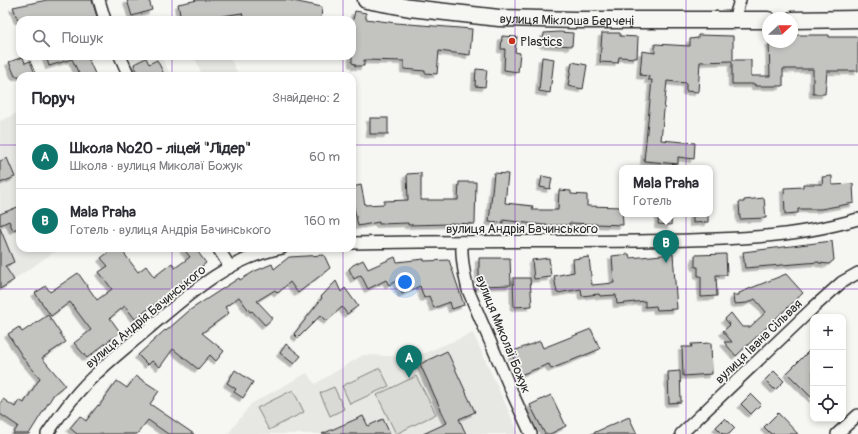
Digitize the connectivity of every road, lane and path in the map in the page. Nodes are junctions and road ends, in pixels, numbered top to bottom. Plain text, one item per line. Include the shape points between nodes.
1 (99, 0) edge
2 (366, 0) edge
3 (740, 0) edge
4 (104, 16) edge
5 (858, 19) edge
6 (734, 20) junction
7 (762, 20) edge
8 (798, 20) edge
9 (122, 60) edge
10 (127, 72) edge
11 (858, 219) edge
12 (462, 242) junction
13 (356, 243) edge
14 (221, 252) edge
15 (266, 252) edge
16 (230, 267) junction
17 (858, 274) edge
18 (858, 415) edge
19 (47, 434) edge
20 (531, 434) edge
21 (681, 434) edge
22 (837, 434) edge

1 - 4 street
2 - 6 street, вулиця Міклоша Берчені via 410,8 499,18
3 - 6 street
5 - 8 street
6 - 7 street, вулиця Міклоша Берчені
9 - 10 street
11 - 12 street, вулиця Андрія Бачинського via 767,236 727,239
12 - 13 street, вулиця Андрія Бачинського
12 - 20 street, вулиця Миколаї Божук via 468,290
14 - 16 street
15 - 16 street, вулиця Андрія Бачинського
16 - 19 street, вулиця Андрія Бачинського via 205,282 165,314 82,387
17 - 21 street, вулиця Івана Сільвая via 842,282 814,307
18 - 22 street

